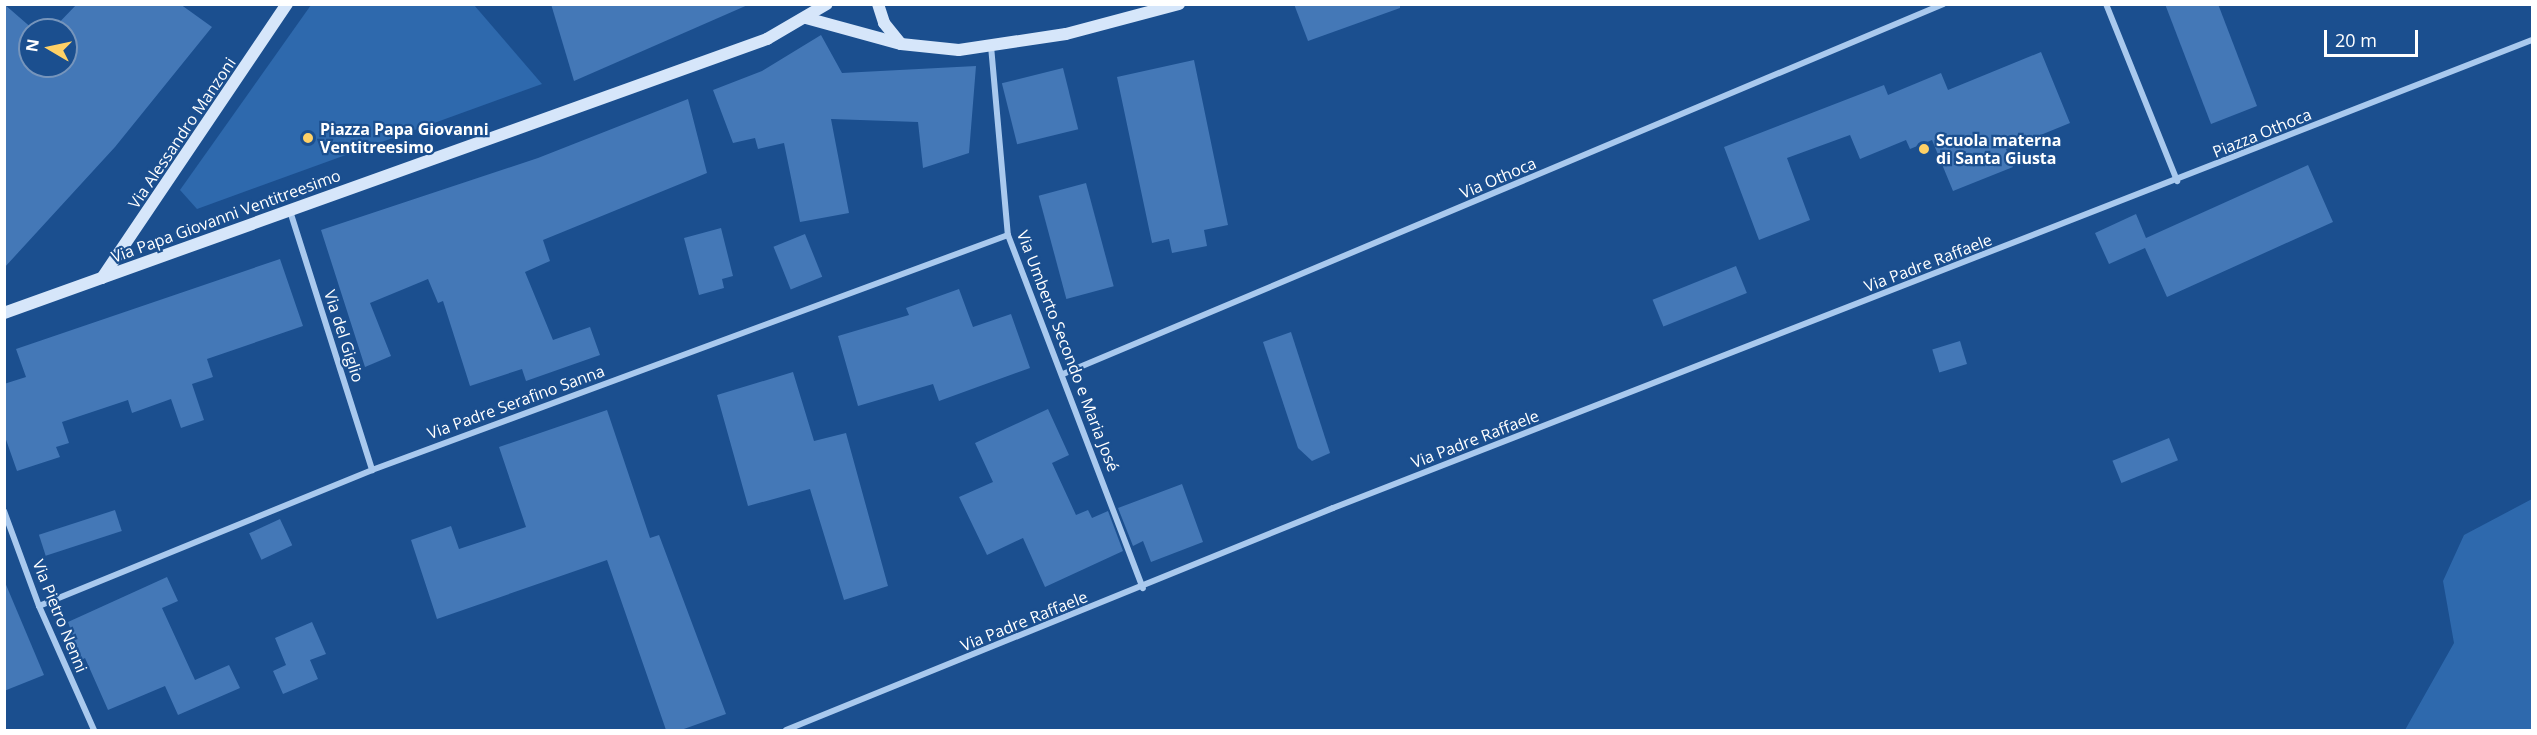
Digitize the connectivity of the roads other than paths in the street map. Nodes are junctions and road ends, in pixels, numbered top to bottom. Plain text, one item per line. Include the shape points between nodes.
1 (288, 4) edge
2 (827, 4) edge
3 (878, 4) edge
4 (1179, 4) edge
5 (1943, 4) edge
6 (2106, 4) edge
7 (806, 18) junction
8 (2532, 40) edge
9 (901, 44) junction
10 (991, 46) junction
11 (2177, 181) junction
12 (290, 211) junction
13 (1008, 235) junction
14 (102, 278) junction
15 (4, 313) edge
16 (1063, 374) junction
17 (372, 470) junction
18 (4, 511) edge
19 (1143, 588) junction
20 (39, 606) junction
21 (94, 730) edge
22 (786, 730) edge

1 - 14 main road, Via Alessandro Manzoni
2 - 7 main road, Via Papa Giovanni Ventitreesimo
3 - 9 main road via 884,23
4 - 10 main road via 1066,34
5 - 16 street, Via Othoca
6 - 11 street
7 - 9 main road
7 - 12 main road, Via Papa Giovanni Ventitreesimo via 767,39
8 - 11 street, Piazza Othoca
9 - 10 main road via 959,50
10 - 13 street, Via Umberto Secondo e Maria José
11 - 19 street, Via Padre Raffaele via 1333,508
12 - 14 main road, Via Papa Giovanni Ventitreesimo
12 - 17 street, Via del Giglio
13 - 16 street, Via Umberto Secondo e Maria José
13 - 17 street, Via Padre Serafino Sanna
14 - 15 main road, Via Papa Giovanni Ventitreesimo
16 - 19 street, Via Umberto Secondo e Maria José
17 - 20 street, Via Padre Serafino Sanna
18 - 20 street, Via Pietro Nenni
19 - 22 street, Via Padre Raffaele
20 - 21 street, Via Pietro Nenni

